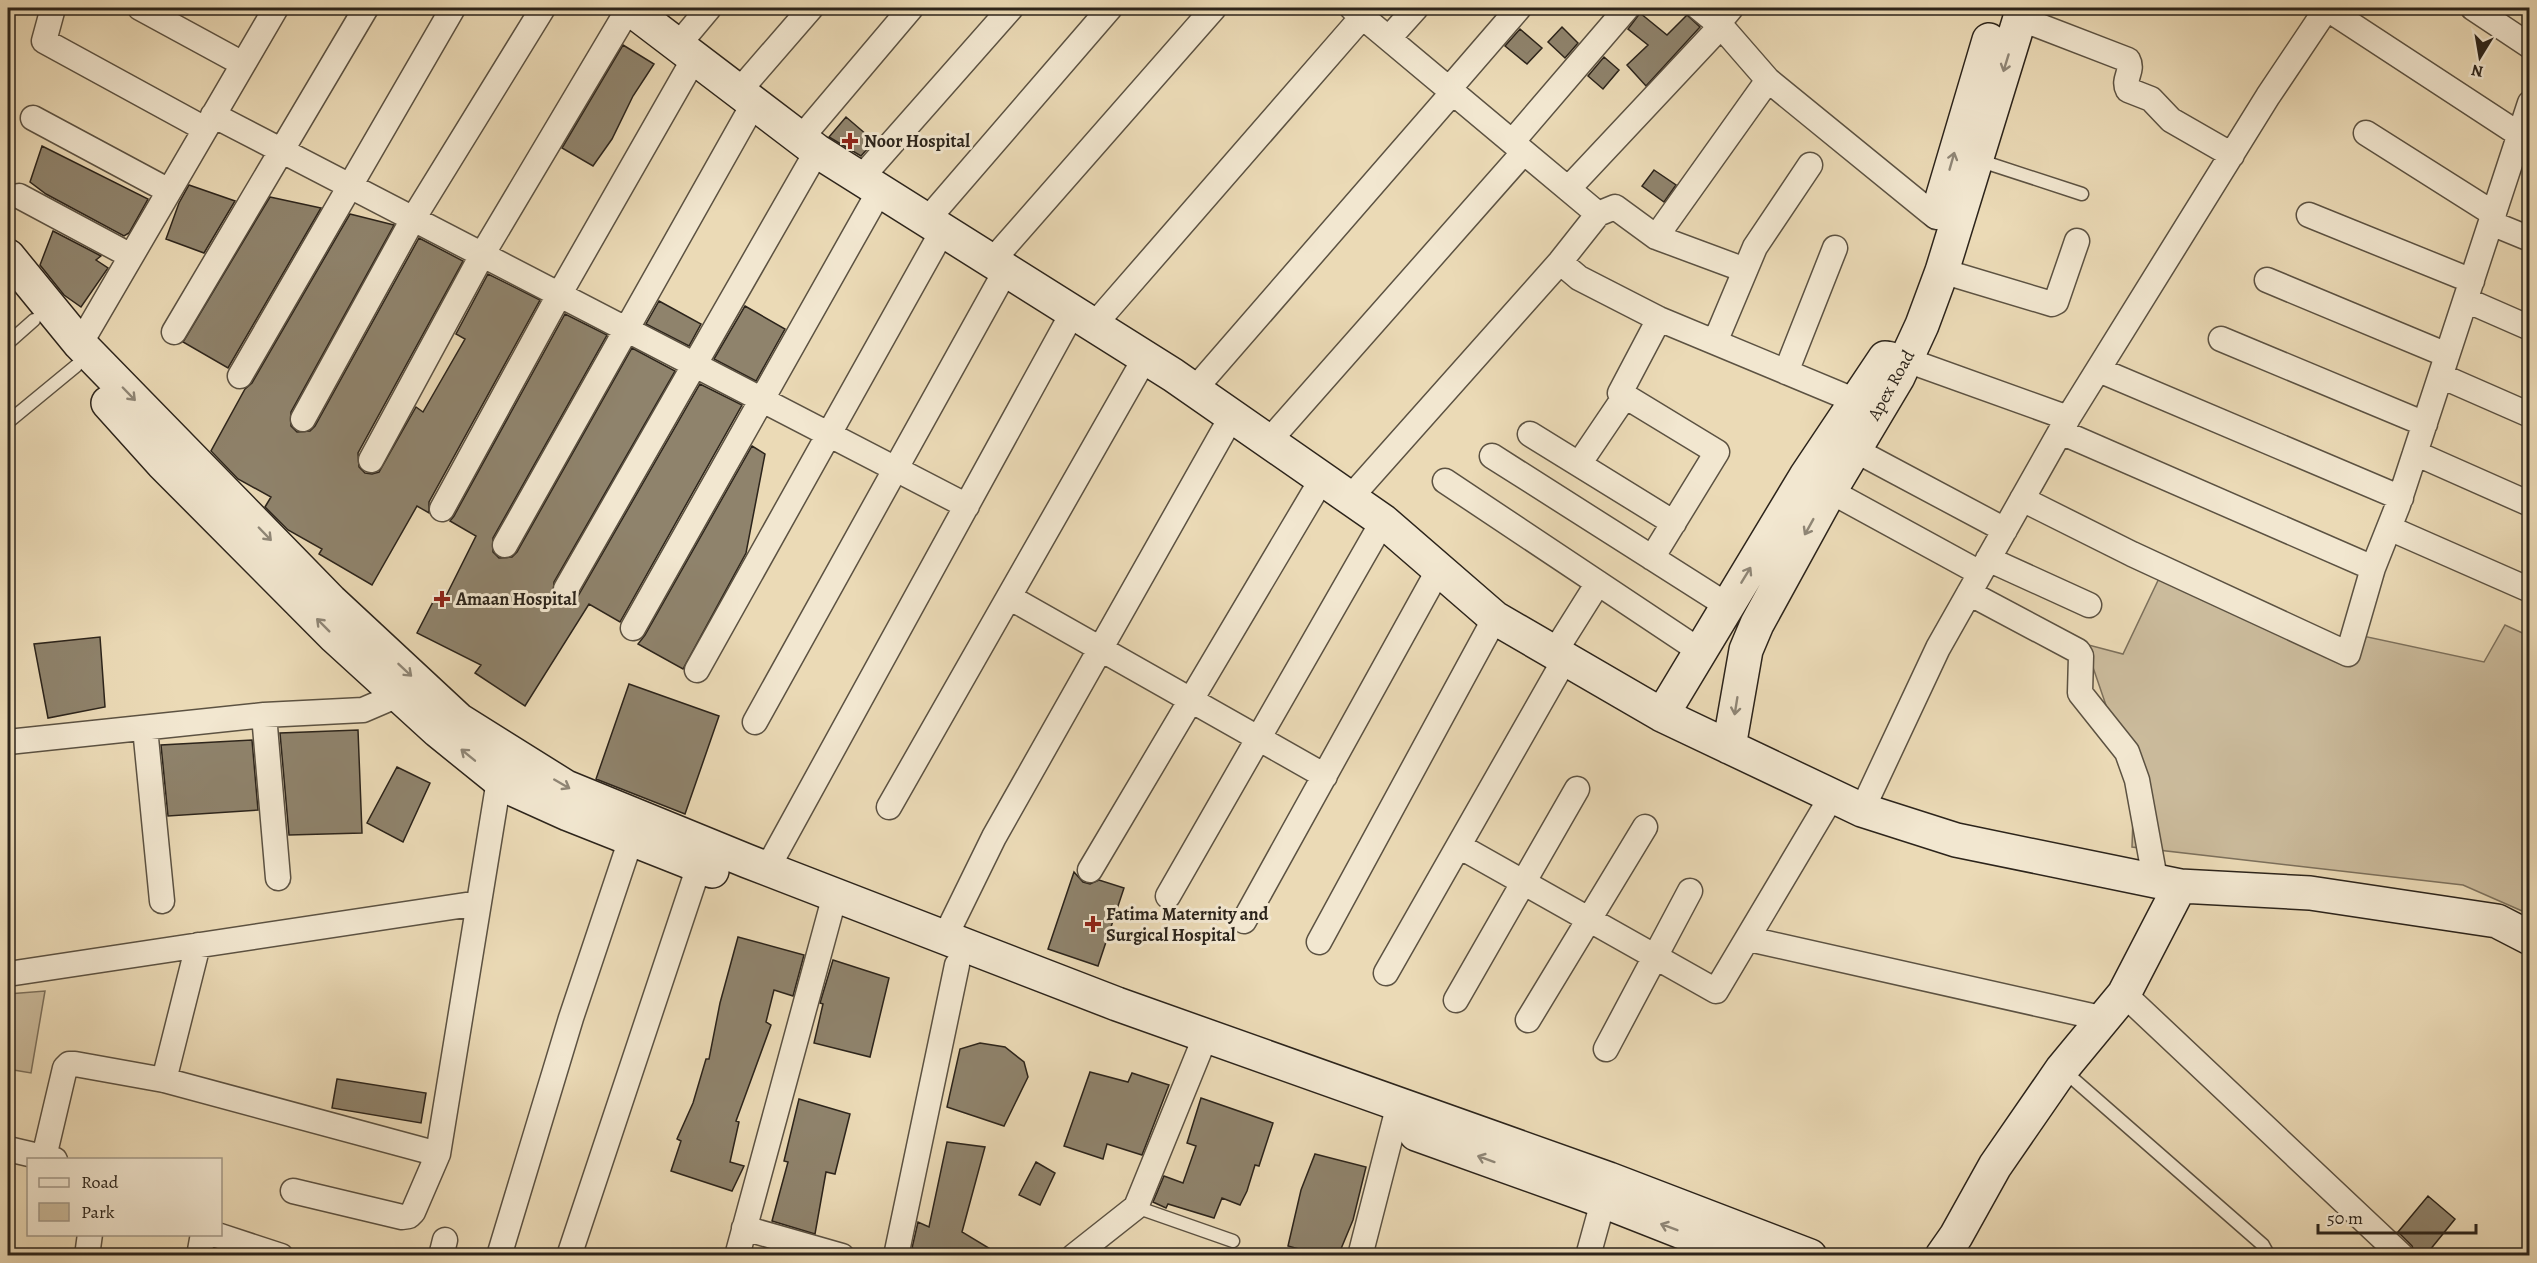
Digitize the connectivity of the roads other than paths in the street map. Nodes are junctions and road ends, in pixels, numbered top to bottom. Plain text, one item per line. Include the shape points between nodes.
1 (53, 8) edge
2 (140, 8) edge
3 (276, 8) edge
4 (366, 8) edge
5 (453, 8) edge
6 (543, 8) edge
7 (629, 8) edge
8 (709, 8) edge
9 (812, 8) edge
10 (911, 8) edge
11 (1011, 8) edge
12 (1110, 8) edge
13 (1214, 8) edge
14 (1416, 8) edge
15 (1519, 8) edge
16 (1627, 8) edge
17 (1699, 8) edge
18 (2326, 8) edge
19 (2473, 8) edge
20 (2014, 11) edge
21 (1358, 12) edge
22 (1726, 17) edge
23 (1389, 38) junction
24 (2529, 46) edge
25 (686, 51) junction
26 (243, 64) junction
27 (1768, 80) junction
28 (1451, 91) junction
29 (746, 97) junction
30 (2529, 103) edge
31 (33, 118) dead end
32 (209, 122) junction
33 (2366, 133) dead end
34 (2520, 135) junction
35 (809, 144) junction
36 (1518, 147) junction
37 (281, 151) junction
38 (2232, 155) junction
39 (1977, 159) junction
40 (1810, 165) dead end
41 (871, 184) junction
42 (349, 186) junction
43 (1568, 189) junction
44 (169, 191) junction
45 (2082, 194) dead end
46 (19, 196) dead end
47 (1598, 214) junction
48 (2309, 215) dead end
49 (1936, 218) junction
50 (413, 219) junction
51 (2492, 219) junction
52 (935, 225) junction
53 (1656, 237) junction
54 (2529, 240) edge
55 (2077, 241) dead end
56 (1835, 248) dead end
57 (482, 255) junction
58 (8, 256) edge
59 (131, 256) junction
60 (1560, 262) junction
61 (999, 266) junction
62 (1745, 270) junction
63 (1942, 271) junction
64 (2267, 280) dead end
65 (8, 290) edge
66 (2469, 290) junction
67 (559, 295) junction
68 (1084, 319) junction
69 (1659, 319) junction
70 (34, 320) junction
71 (2529, 328) edge
72 (627, 330) junction
73 (174, 332) dead end
74 (2221, 339) dead end
75 (1715, 342) junction
76 (8, 343) edge
77 (78, 355) junction
78 (1898, 357) junction
79 (1145, 358) junction
80 (694, 365) junction
81 (2444, 365) junction
82 (2099, 370) junction
83 (1786, 372) junction
84 (240, 376) dead end
85 (1194, 390) junction
86 (1625, 396) junction
87 (761, 399) junction
88 (1856, 401) junction
89 (2529, 415) edge
90 (1232, 416) junction
91 (303, 419) dead end
92 (8, 422) edge
93 (2425, 424) junction
94 (2065, 425) junction
95 (1530, 434) dead end
96 (828, 435) junction
97 (1268, 442) junction
98 (1855, 450) junction
99 (2415, 453) junction
100 (1492, 456) dead end
101 (370, 460) dead end
102 (1579, 464) junction
103 (896, 469) junction
104 (1322, 479) junction
105 (1445, 481) dead end
106 (1830, 491) junction
107 (1350, 498) junction
108 (2401, 498) junction
109 (2022, 499) junction
110 (2529, 504) edge
111 (967, 506) junction
112 (442, 509) dead end
113 (1383, 522) junction
114 (1674, 523) junction
115 (2389, 528) junction
116 (2005, 530) junction
117 (505, 545) dead end
118 (1652, 558) junction
119 (1439, 568) junction
120 (2373, 568) junction
121 (1979, 575) junction
122 (1598, 583) junction
123 (566, 589) dead end
124 (2529, 590) edge
125 (1009, 597) junction
126 (2089, 605) dead end
127 (1728, 606) junction
128 (1495, 618) junction
129 (633, 628) dead end
130 (1101, 649) junction
131 (1700, 651) junction
132 (1560, 656) junction
133 (697, 670) dead end
134 (398, 694) junction
135 (1191, 700) junction
136 (264, 715) junction
137 (1662, 715) junction
138 (755, 722) dead end
139 (145, 728) junction
140 (1258, 738) junction
141 (8, 742) edge
142 (1729, 747) junction
143 (504, 765) junction
144 (1325, 776) junction
145 (1577, 789) dead end
146 (1832, 796) junction
147 (889, 807) dead end
148 (1862, 810) junction
149 (1645, 827) dead end
150 (631, 839) junction
151 (1459, 846) junction
152 (699, 866) junction
153 (767, 869) junction
154 (1090, 870) dead end
155 (278, 879) dead end
156 (1523, 883) junction
157 (2167, 883) junction
158 (1690, 891) dead end
159 (1168, 896) dead end
160 (162, 901) dead end
161 (479, 903) junction
162 (832, 906) junction
163 (1589, 919) junction
164 (1244, 921) dead end
165 (2529, 938) edge
166 (1749, 939) junction
167 (1319, 942) dead end
168 (198, 945) junction
169 (951, 951) junction
170 (1655, 956) junction
171 (1386, 973) dead end
172 (8, 974) edge
173 (2124, 994) junction
174 (1456, 1000) dead end
175 (2105, 1019) junction
176 (1528, 1020) dead end
177 (1202, 1044) junction
178 (1606, 1048) dead end
179 (2062, 1069) junction
180 (164, 1080) junction
181 (1397, 1115) junction
182 (8, 1149) edge
183 (438, 1154) junction
184 (49, 1158) edge
185 (1606, 1190) junction
186 (292, 1191) dead end
187 (1136, 1207) junction
188 (744, 1228) junction
189 (203, 1236) edge
190 (220, 1236) edge
191 (1233, 1241) dead end
192 (199, 1256) edge
193 (281, 1256) edge
194 (499, 1256) edge
195 (569, 1256) edge
196 (737, 1256) edge
197 (842, 1256) edge
198 (896, 1256) edge
199 (1074, 1256) edge
200 (1360, 1256) edge
201 (1588, 1256) edge
202 (1743, 1256) edge
203 (1810, 1256) edge
204 (1942, 1256) edge
205 (2269, 1256) edge
206 (2402, 1256) edge

1 - 32 street via 44,41
2 - 26 street
3 - 26 street
4 - 37 street
5 - 42 street
6 - 50 street
7 - 25 street
7 - 57 street
8 - 25 street
9 - 29 street
10 - 35 street
11 - 41 street
12 - 52 street
13 - 61 street
14 - 23 street
15 - 28 street
16 - 36 street
17 - 22 street
18 - 34 street
18 - 38 street
19 - 24 street
20 - 38 street via 2128,60 2128,90 2151,99 2171,120
20 -> 39 street, Apex Road
49 -> 20 street, Apex Road
21 - 23 street
21 - 68 street
22 - 27 street
22 - 43 street
23 - 28 street
25 - 29 street
25 - 67 street
26 - 32 street
27 - 49 street
27 - 53 street
28 - 36 street
28 - 85 street
29 - 35 street
29 - 72 street
30 - 34 street
31 - 44 street
32 - 37 street
32 - 44 street
33 - 51 street
34 - 51 street
35 - 41 street
35 - 80 street
36 - 43 street
36 - 97 street
37 - 42 street
37 - 73 street
38 - 82 street
39 - 45 lane
39 - 63 street, Apex Road
40 - 62 street via 1755,247
41 - 52 street
41 - 87 street
42 - 50 street
42 - 84 street
43 - 47 street
44 - 59 street
46 - 59 street
47 - 53 street via 1615,207
47 - 60 street
48 - 66 street
49 - 78 street, Apex Road
50 - 57 street
50 - 91 street
51 - 54 street
51 - 66 street
52 - 61 street
52 - 96 street
53 - 62 street
55 - 63 street via 2052,304
56 - 83 street
57 - 67 street
57 - 101 street
58 - 77 street
59 - 77 street
60 - 69 street via 1580,278
60 - 107 street
61 - 68 street
61 - 103 street
62 - 75 street
63 - 78 street, Apex Road
64 - 81 street
65 - 70 street
66 - 71 street
66 - 81 street
67 - 72 street
67 - 112 street
68 - 79 street
68 - 111 street
69 - 75 street
69 - 86 street via 1620,393
70 - 76 lane
70 - 77 street
72 - 80 street
72 - 117 street
74 - 93 street
75 - 83 street
77 - 92 lane
134 -> 77 street via 335,637 162,463
77 -> 143 street
78 - 88 street, Apex Road
78 - 94 street
78 - 98 street, Apex Road
79 - 85 street
79 - 125 street
80 - 87 street
80 - 123 street
81 - 89 street
81 - 93 street
82 - 94 street
82 - 108 street
83 - 88 street
85 - 90 street
86 - 102 street
86 - 114 street via 1717,452
87 - 96 street
87 - 129 street
127 -> 88 street, Apex Road
90 - 97 street
90 - 130 street
93 - 99 street
94 - 109 street
94 - 120 street
95 - 102 street
96 - 103 street
96 - 133 street
97 - 104 street
98 - 106 street, Apex Road
98 - 116 street
99 - 108 street
99 - 110 street
100 - 118 street
102 - 114 street
103 - 111 street
103 - 138 street
104 - 107 street
104 - 135 street
105 - 122 street
106 - 121 street
106 -> 142 street, Apex Road via 1769,600 1746,651
107 - 113 street
108 - 115 street
109 - 116 street
109 - 120 street via 2348,654
111 - 153 street
113 - 119 street
113 - 140 street
114 - 118 street
115 - 120 street
115 - 124 street
116 - 121 street
118 - 127 street
119 - 128 street
119 - 144 street
121 - 126 street
121 - 148 street via 1938,648
121 - 157 street via 2078,651 2080,693 2127,752
122 - 131 street
122 - 132 street
125 - 130 street
125 - 147 street
127 - 131 street, Apex Road
128 - 132 street
128 - 167 street
130 - 135 street
130 - 169 street via 994,837
131 - 137 street, Apex Road
132 - 137 street
132 - 151 street
134 - 136 street via 363,710
143 -> 134 street via 438,731
135 - 140 street
135 - 154 street
136 - 139 street
136 - 155 street
137 - 142 street
139 - 141 street
139 - 160 street
140 - 144 street
140 - 159 street
142 - 146 street
143 - 150 street via 506,786
143 -> 153 street
143 - 161 street
144 - 164 street
145 - 156 street
146 - 148 street
146 - 166 street
148 - 157 street via 1956,840
149 - 163 street
150 - 152 street
150 - 194 street via 571,1018
151 - 156 street
151 - 171 street
152 - 162 street
152 - 195 street
153 - 162 street
156 - 163 street
156 - 174 street
157 - 165 street via 2310,893 2497,921
157 - 173 street
158 - 170 street
161 - 168 street
161 - 183 street
162 - 169 street
162 - 188 street
163 - 170 street
163 - 176 street
166 - 170 street via 1716,991
166 - 175 street
168 - 172 street
168 - 180 street
169 - 177 street
169 - 198 street
170 - 178 street
173 - 175 street
173 - 206 street
175 - 179 street
177 - 181 street
177 - 187 street
179 - 204 street via 1995,1166
179 - 205 lane via 2263,1245
180 - 183 street
180 - 184 street via 69,1064 65,1068
181 - 185 street
181 - 200 street
182 - 184 street
183 - 186 street via 409,1216
185 - 201 street
202 -> 185 street
185 - 203 street
187 - 191 lane
187 - 199 street
188 - 196 street
188 - 197 street
189 - 192 street
190 - 193 street

